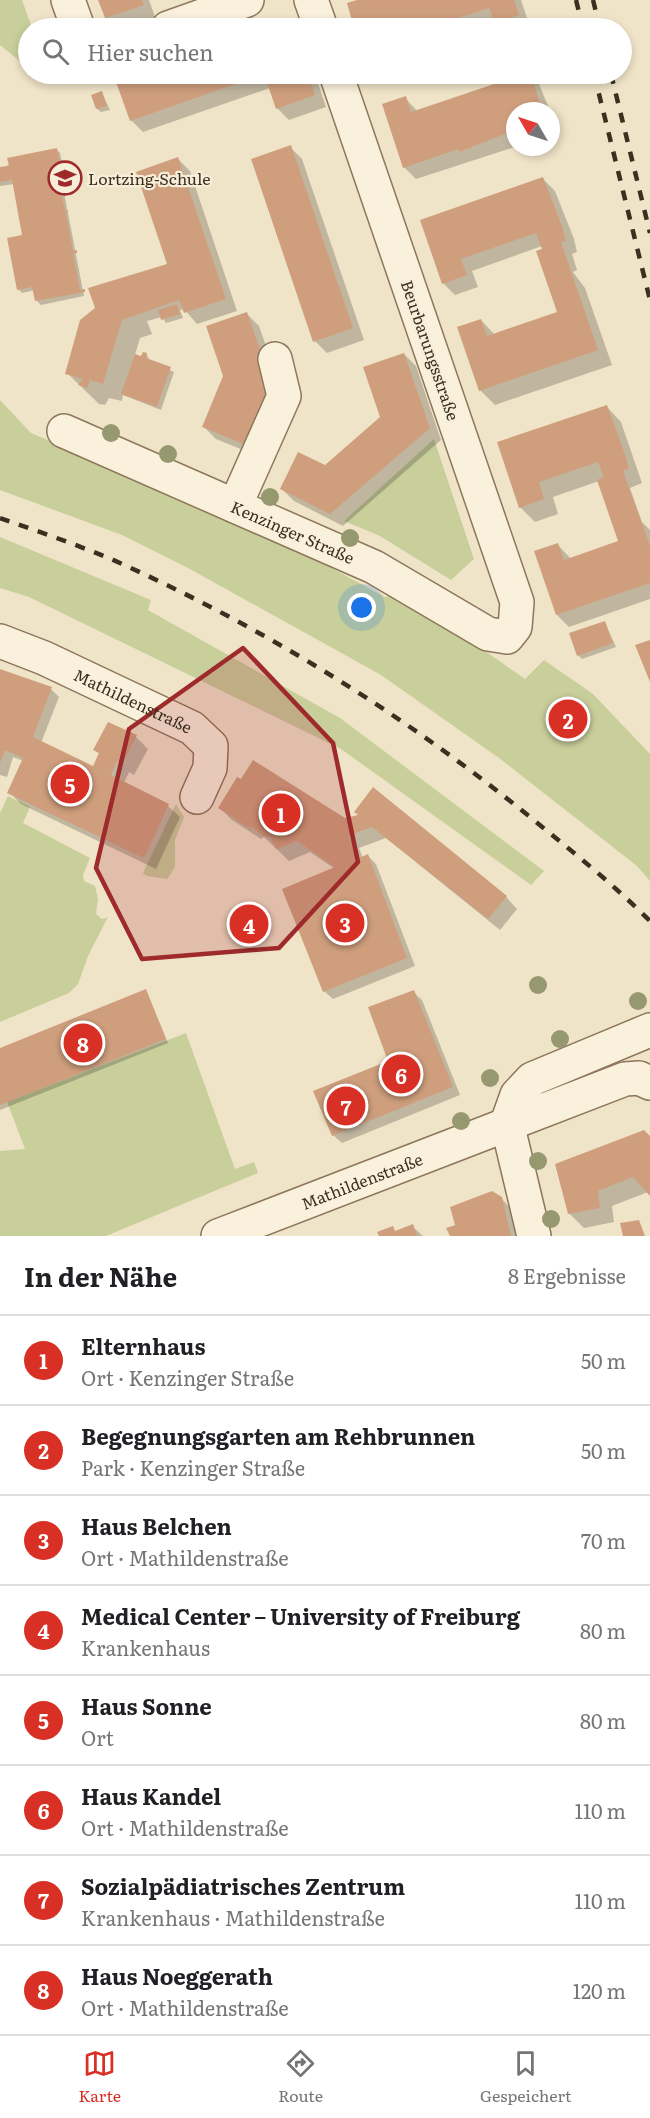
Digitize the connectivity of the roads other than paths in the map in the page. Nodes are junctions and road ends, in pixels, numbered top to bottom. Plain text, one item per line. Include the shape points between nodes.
1 (68, 0) edge
2 (247, 0) edge
3 (311, 0) edge
4 (74, 18) edge
5 (196, 18) edge
6 (317, 18) edge
7 (339, 84) edge
8 (275, 359) dead end
9 (64, 430) dead end
10 (235, 506) junction
11 (515, 627) joint
12 (0, 641) edge
13 (197, 797) dead end
14 (650, 1030) edge
15 (645, 1080) edge
16 (507, 1124) junction
17 (218, 1236) edge
18 (534, 1236) edge

1 - 4 street
2 - 5 street
3 - 6 street
7 - 11 street, Beurbarungsstraße via 517,602
8 - 10 street via 284,396
9 - 10 street, Kenzinger Straße
10 - 11 street, Kenzinger Straße via 374,567 488,634 507,637
12 - 13 street, Mathildenstraße via 192,728 211,746 210,768
14 - 16 street via 532,1079 517,1095
15 - 16 street, Mathildenstraße via 625,1079
16 - 17 street, Mathildenstraße
16 - 18 street

